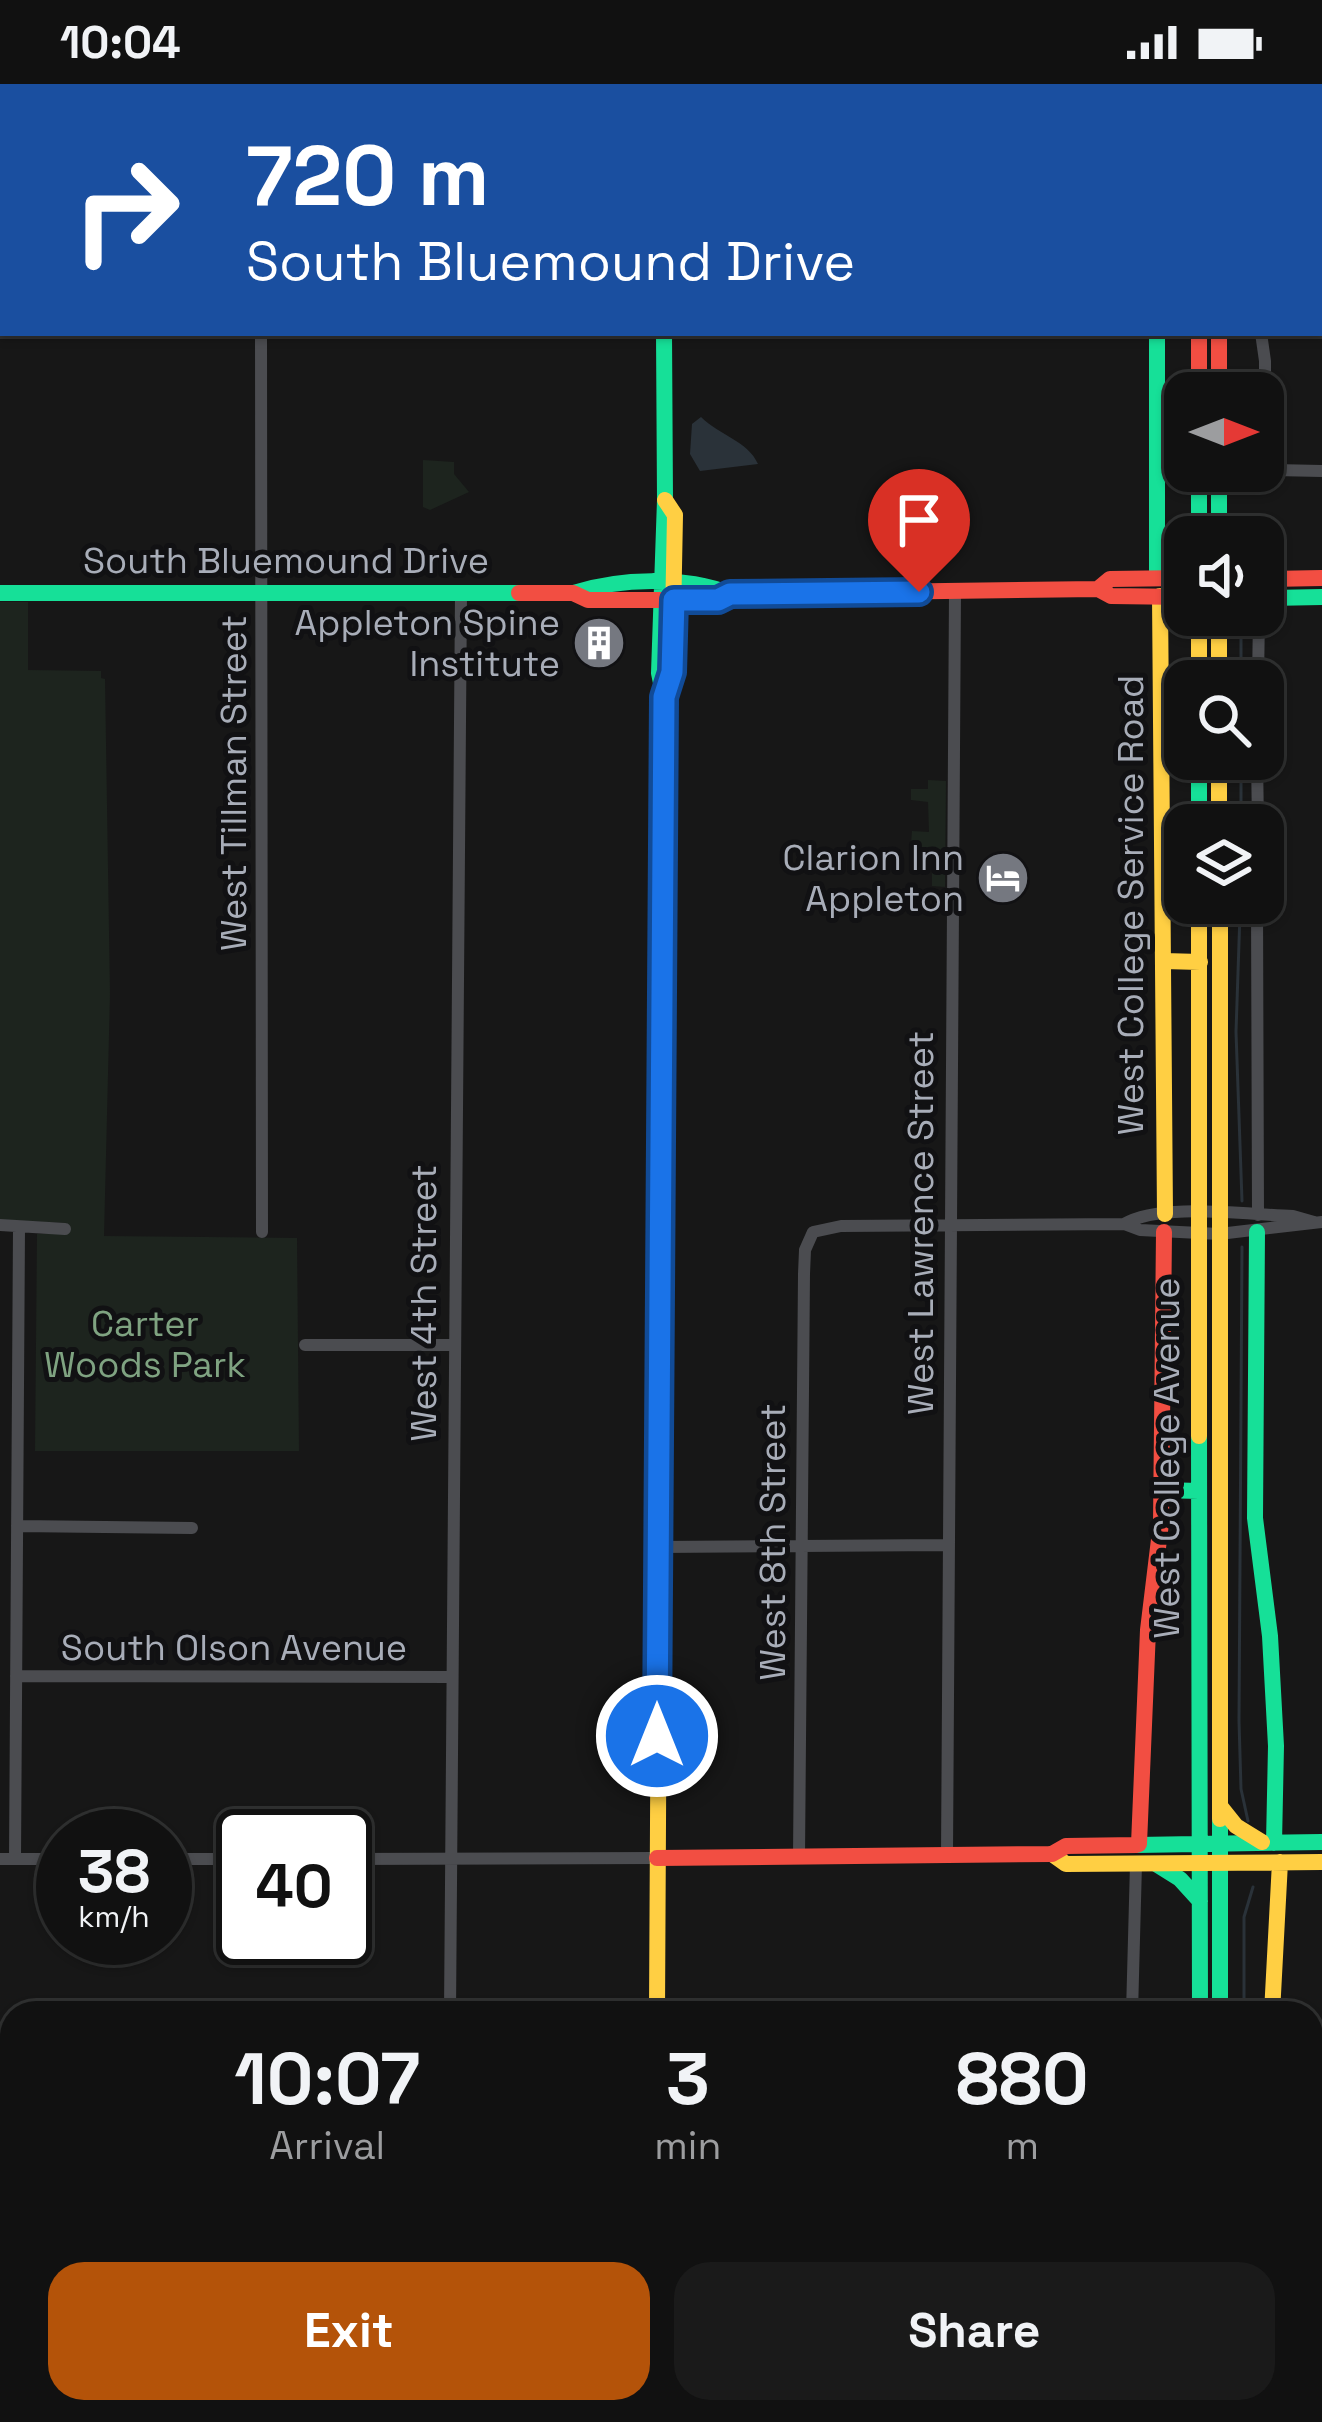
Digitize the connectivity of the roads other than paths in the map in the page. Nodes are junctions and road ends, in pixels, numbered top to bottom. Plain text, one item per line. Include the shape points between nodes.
1 (261, 336) edge
2 (664, 336) edge
3 (1157, 336) edge
4 (1199, 336) edge
5 (1219, 336) edge
6 (1261, 336) edge
7 (1199, 372) edge
8 (1219, 372) edge
9 (1322, 471) edge
10 (1322, 578) edge
11 (1284, 579) edge
12 (1164, 585) edge
13 (1158, 587) junction
14 (1164, 589) edge
15 (667, 592) junction
16 (955, 592) junction
17 (0, 593) edge
18 (264, 593) junction
19 (461, 593) junction
20 (1322, 597) edge
21 (1284, 598) edge
22 (1199, 924) edge
23 (1220, 924) edge
24 (1257, 924) edge
25 (1164, 961) junction
26 (1200, 962) junction
27 (1199, 1214) junction
28 (1220, 1215) junction
29 (1318, 1222) edge
30 (1164, 1223) junction
31 (1257, 1224) junction
32 (0, 1226) edge
33 (950, 1226) junction
34 (19, 1228) junction
35 (65, 1228) dead end
36 (262, 1232) dead end
37 (1199, 1234) junction
38 (1219, 1234) junction
39 (305, 1345) dead end
40 (453, 1345) junction
41 (1162, 1490) junction
42 (1199, 1491) junction
43 (17, 1526) junction
44 (192, 1528) dead end
45 (947, 1545) junction
46 (658, 1547) junction
47 (802, 1547) junction
48 (16, 1676) junction
49 (452, 1677) junction
50 (1220, 1806) junction
51 (1322, 1842) edge
52 (1209, 1843) junction
53 (1268, 1843) junction
54 (1139, 1844) junction
55 (1052, 1854) junction
56 (947, 1855) junction
57 (799, 1857) junction
58 (372, 1858) edge
59 (450, 1858) junction
60 (657, 1858) junction
61 (0, 1859) edge
62 (16, 1859) junction
63 (36, 1859) edge
64 (1280, 1862) junction
65 (1322, 1862) edge
66 (1136, 1864) junction
67 (1156, 1864) junction
68 (1199, 1864) junction
69 (1219, 1864) junction
70 (1200, 1901) junction
71 (450, 2001) edge
72 (657, 2001) edge
73 (1132, 2001) edge
74 (1200, 2001) edge
75 (1220, 2001) edge
76 (1273, 2001) edge

1 - 18 street, West Tillman Street
2 - 15 street via 665,500 674,515
3 - 13 street, West College Service Road
4 - 7 street
5 - 8 street
6 - 9 street via 1265,462 1277,470
10 - 11 street
12 - 13 street, South Bluemound Drive
13 - 14 street, South Bluemound Drive
13 - 16 street, South Bluemound Drive via 1110,579 1098,589
13 - 25 street, West College Service Road
15 - 16 street, South Bluemound Drive via 718,600
15 - 19 street, South Bluemound Drive via 588,600 573,593
15 - 46 street
16 - 33 street, West Lawrence Street
17 - 18 street, South Bluemound Drive
18 - 19 street, South Bluemound Drive
18 - 36 street, West Tillman Street
19 - 40 street, West 4th Street
20 - 21 street
22 - 26 street, West College Avenue
23 - 28 street, West College Avenue
24 - 31 street
25 - 26 street
25 - 30 street, West College Service Road
26 - 27 street, West College Avenue
27 - 28 street
27 - 30 street
27 - 37 street, West College Avenue
28 - 31 street
28 - 38 street, West College Avenue
29 - 31 street
30 - 33 street
30 - 37 street
30 - 41 street, West College Service Road
31 - 38 street
31 - 53 street via 1255,1518 1276,1746
32 - 34 street
33 - 45 street, West Lawrence Street
33 - 47 street, West 8th Street via 815,1230 805,1250
34 - 35 street
34 - 43 street
37 - 38 street
37 - 42 street, West College Avenue
38 - 50 street, West College Avenue
39 - 40 street
40 - 49 street, West 4th Street
41 - 42 street
41 - 54 street, West College Service Road
42 - 52 street, West College Avenue
43 - 44 street
43 - 48 street
45 - 47 street
45 - 56 street, West Lawrence Street
46 - 47 street
46 - 60 street
47 - 57 street, West 8th Street
48 - 49 street, South Olson Avenue
48 - 62 street
49 - 59 street, West 4th Street
50 - 52 street, West College Avenue
50 - 53 street via 1236,1826
51 - 53 street
52 - 53 street
52 - 54 street
52 - 68 street, West College Avenue
52 - 69 street, West College Avenue
54 - 55 street via 1066,1846
55 - 56 street
55 - 66 street via 1066,1864
56 - 57 street
57 - 60 street
58 - 59 street
59 - 60 street
59 - 71 street, West 4th Street
60 - 72 street
61 - 62 street
62 - 63 street
64 - 65 street
64 - 69 street
64 - 76 street
66 - 67 street
66 - 73 street
67 - 68 street
67 - 70 street
68 - 69 street
68 - 70 street, West College Avenue
69 - 75 street, West College Avenue
70 - 74 street, West College Avenue

